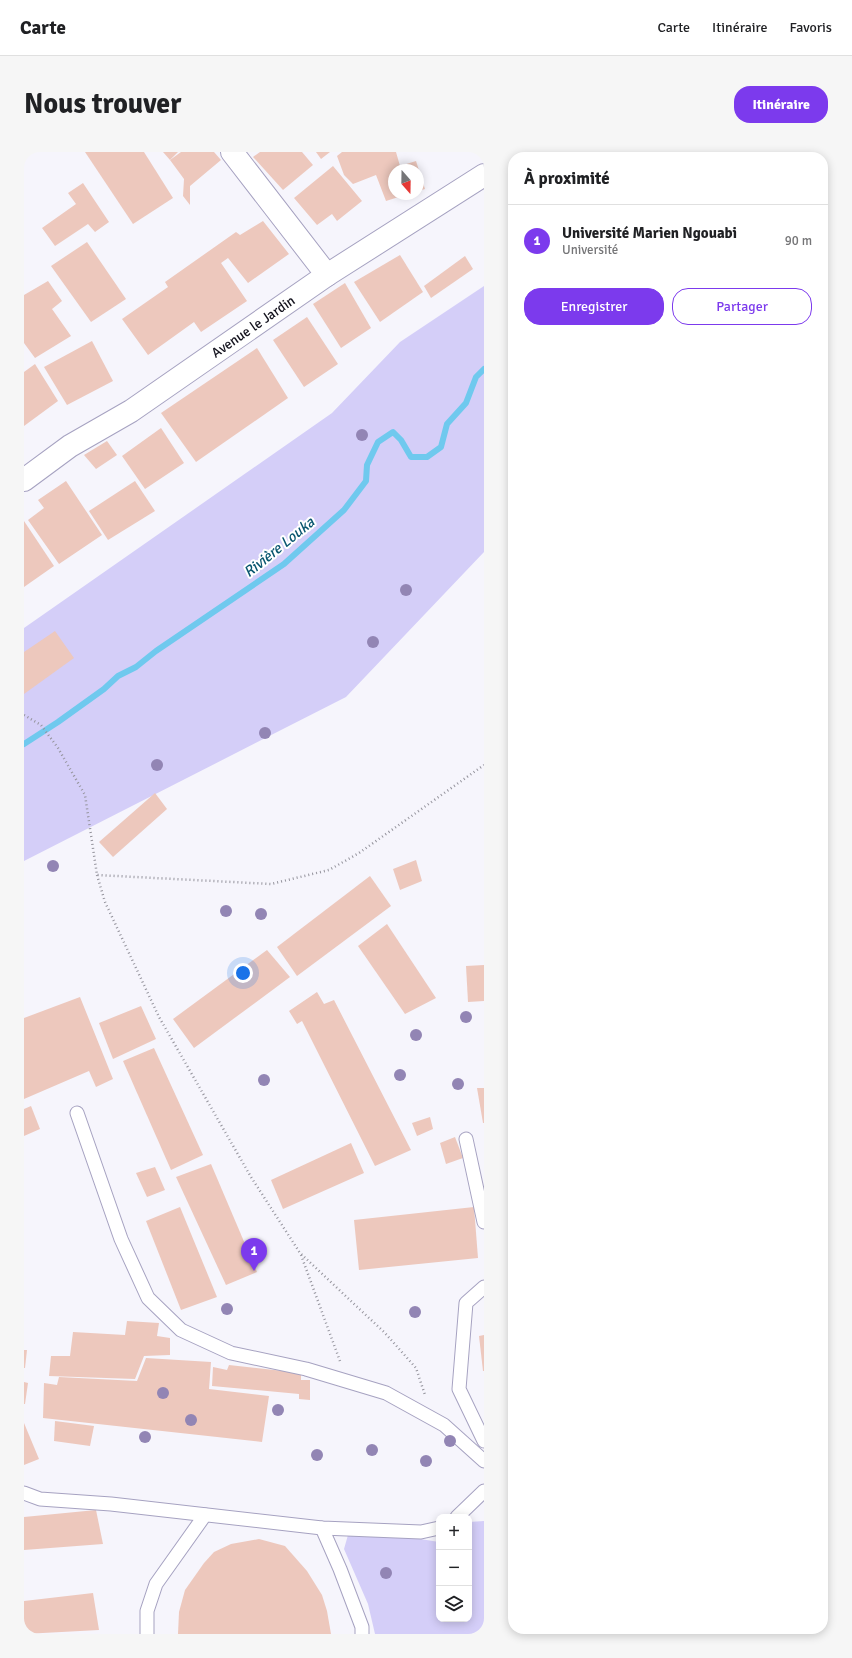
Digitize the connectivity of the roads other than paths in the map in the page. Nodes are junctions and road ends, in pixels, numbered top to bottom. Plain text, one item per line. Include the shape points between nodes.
1 (232, 152) edge
2 (484, 175) edge
3 (327, 275) junction
4 (24, 480) edge
5 (77, 1113) dead end
6 (466, 1139) dead end
7 (484, 1222) edge
8 (484, 1287) edge
9 (484, 1441) edge
10 (484, 1461) edge
11 (484, 1491) edge
12 (24, 1493) edge
13 (460, 1514) edge
14 (205, 1515) junction
15 (322, 1528) junction
16 (436, 1529) edge
17 (147, 1634) edge
18 (362, 1634) edge

1 - 3 street
2 - 3 street, Avenue le Jardin
3 - 4 street, Avenue le Jardin via 130,411 70,446
5 - 10 lane via 121,1239 148,1298 181,1330 231,1353 306,1369 386,1393 444,1426
6 - 7 lane
8 - 9 lane via 466,1303 460,1389
11 - 13 lane
12 - 14 lane via 40,1499
14 - 15 lane
14 - 17 lane via 156,1584 147,1611
15 - 16 lane via 421,1532
15 - 18 lane via 343,1576 362,1627

